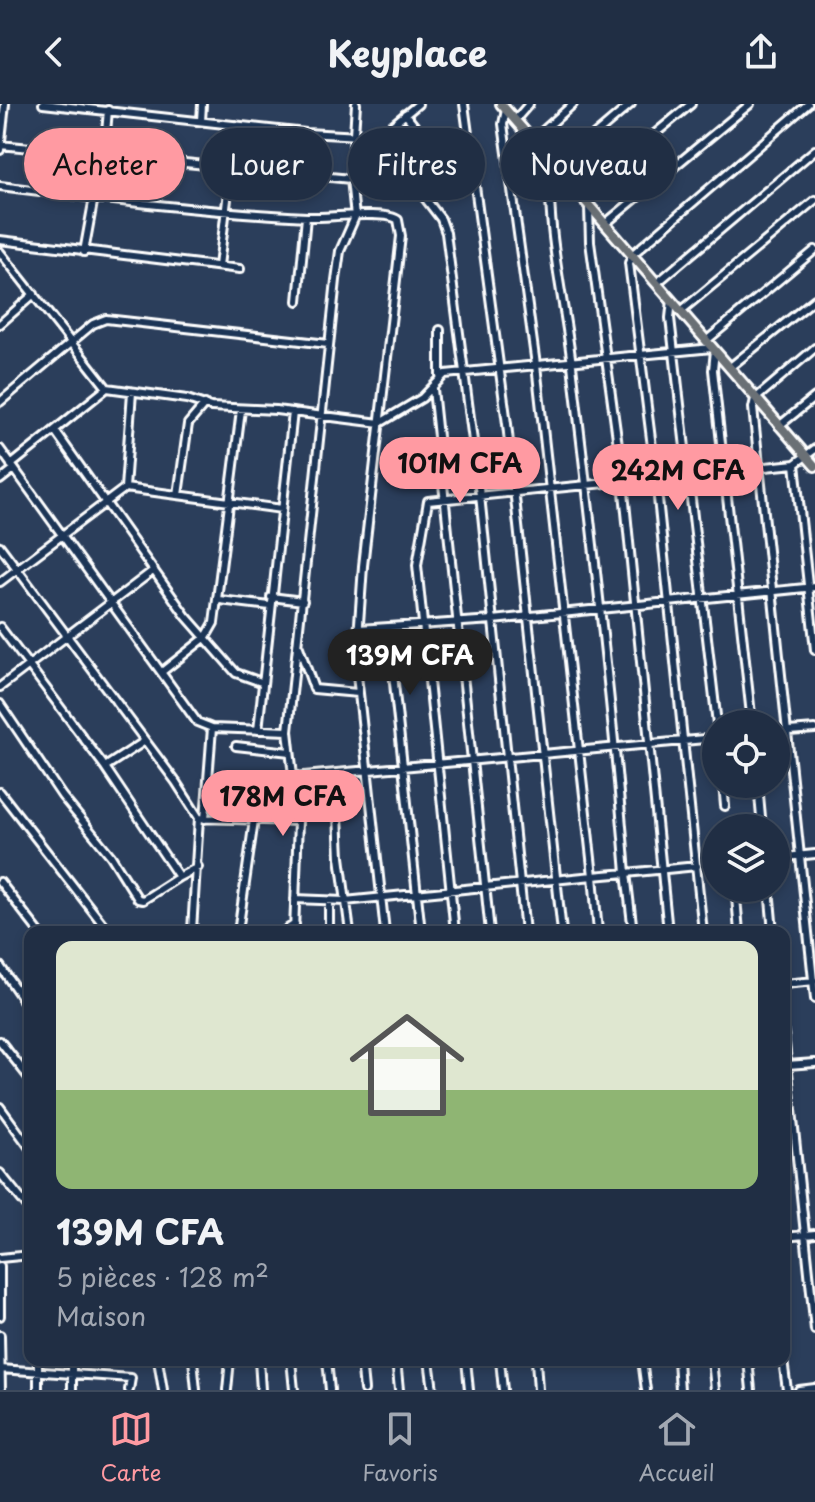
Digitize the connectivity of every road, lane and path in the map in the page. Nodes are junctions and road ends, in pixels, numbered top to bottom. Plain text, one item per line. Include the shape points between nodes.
1 (5, 104) edge
2 (43, 104) edge
3 (54, 104) edge
4 (202, 104) edge
5 (356, 104) edge
6 (418, 104) edge
7 (464, 104) edge
8 (529, 104) edge
9 (573, 104) edge
10 (631, 104) edge
11 (691, 104) edge
12 (750, 104) edge
13 (808, 104) edge
14 (504, 107) edge
15 (118, 108) edge
16 (108, 110) junction
17 (405, 114) junction
18 (516, 119) junction
19 (201, 121) junction
20 (236, 125) junction
21 (106, 128) edge
22 (236, 128) edge
23 (355, 128) edge
24 (389, 128) edge
25 (416, 128) edge
26 (467, 128) edge
27 (524, 128) edge
28 (546, 128) edge
29 (600, 128) edge
30 (662, 128) edge
31 (348, 136) edge
32 (0, 147) edge
33 (24, 149) edge
34 (815, 150) edge
35 (0, 186) edge
36 (24, 189) edge
37 (93, 200) edge
38 (125, 200) edge
39 (229, 200) edge
40 (353, 200) edge
41 (425, 200) edge
42 (476, 200) edge
43 (551, 200) edge
44 (587, 200) edge
45 (815, 200) edge
46 (589, 203) junction
47 (228, 210) junction
48 (306, 217) junction
49 (355, 217) junction
50 (606, 223) junction
51 (0, 240) edge
52 (815, 250) edge
53 (0, 252) edge
54 (84, 252) junction
55 (633, 254) junction
56 (219, 266) junction
57 (240, 269) dead end
58 (657, 283) junction
59 (34, 294) junction
60 (815, 299) edge
61 (672, 300) junction
62 (298, 301) dead end
63 (681, 311) junction
64 (0, 324) edge
65 (440, 330) dead end
66 (72, 341) junction
67 (328, 344) junction
68 (711, 346) junction
69 (815, 348) edge
70 (674, 351) junction
71 (640, 355) junction
72 (607, 359) junction
73 (572, 362) junction
74 (536, 365) junction
75 (499, 368) junction
76 (729, 368) junction
77 (465, 372) junction
78 (440, 376) junction
79 (107, 388) junction
80 (433, 389) junction
81 (132, 392) junction
82 (815, 397) edge
83 (755, 399) junction
84 (0, 402) edge
85 (205, 404) junction
86 (241, 410) junction
87 (293, 412) junction
88 (322, 416) junction
89 (380, 423) junction
90 (779, 426) junction
91 (55, 431) junction
92 (0, 449) edge
93 (815, 449) edge
94 (806, 457) junction
95 (795, 464) junction
96 (815, 466) edge
97 (13, 467) junction
98 (760, 468) junction
99 (725, 471) junction
100 (690, 475) junction
101 (656, 479) junction
102 (0, 480) edge
103 (623, 482) junction
104 (586, 485) junction
105 (551, 487) junction
106 (125, 488) junction
107 (515, 491) junction
108 (178, 495) junction
109 (480, 495) junction
110 (444, 497) junction
111 (230, 501) junction
112 (106, 504) junction
113 (282, 509) junction
114 (62, 536) junction
115 (0, 546) edge
116 (17, 569) junction
117 (154, 570) junction
118 (0, 582) edge
119 (812, 587) edge
120 (773, 592) junction
121 (737, 596) junction
122 (271, 597) junction
123 (220, 600) junction
124 (303, 601) junction
125 (702, 601) junction
126 (113, 602) junction
127 (669, 602) junction
128 (634, 605) junction
129 (270, 606) junction
130 (599, 610) junction
131 (563, 613) junction
132 (526, 617) junction
133 (493, 620) junction
134 (458, 623) junction
135 (423, 625) junction
136 (0, 627) edge
137 (388, 628) junction
138 (359, 629) junction
139 (69, 636) junction
140 (206, 637) junction
141 (299, 647) junction
142 (815, 650) edge
143 (29, 665) junction
144 (163, 671) junction
145 (261, 682) junction
146 (0, 687) edge
147 (358, 693) junction
148 (0, 704) edge
149 (715, 710) edge
150 (750, 710) edge
151 (786, 710) edge
152 (212, 728) junction
153 (815, 729) edge
154 (258, 730) junction
155 (288, 731) junction
156 (790, 732) edge
157 (702, 740) edge
158 (145, 741) junction
159 (684, 742) junction
160 (649, 745) junction
161 (236, 746) dead end
162 (614, 750) junction
163 (290, 752) junction
164 (580, 753) junction
165 (790, 755) edge
166 (543, 756) junction
167 (506, 759) junction
168 (472, 762) junction
169 (438, 765) junction
170 (105, 767) junction
171 (402, 769) junction
172 (368, 772) junction
173 (336, 774) junction
174 (293, 777) junction
175 (0, 792) edge
176 (724, 798) edge
177 (725, 806) dead end
178 (202, 818) junction
179 (254, 820) junction
180 (298, 821) junction
181 (815, 854) edge
182 (799, 856) junction
183 (790, 857) edge
184 (697, 866) junction
185 (198, 867) junction
186 (661, 869) junction
187 (626, 873) junction
188 (593, 876) junction
189 (179, 877) junction
190 (555, 880) junction
191 (0, 882) edge
192 (520, 884) junction
193 (486, 888) junction
194 (449, 891) junction
195 (415, 893) junction
196 (380, 897) junction
197 (295, 899) junction
198 (345, 901) junction
199 (329, 902) junction
200 (736, 902) edge
201 (770, 902) edge
202 (34, 926) edge
203 (104, 926) edge
204 (192, 926) edge
205 (239, 926) edge
206 (294, 926) edge
207 (329, 926) edge
208 (349, 926) edge
209 (384, 926) edge
210 (420, 926) edge
211 (454, 926) edge
212 (489, 926) edge
213 (524, 926) edge
214 (561, 926) edge
215 (597, 926) edge
216 (632, 926) edge
217 (667, 926) edge
218 (702, 926) edge
219 (738, 926) edge
220 (772, 926) edge
221 (0, 966) edge
222 (814, 981) edge
223 (790, 983) edge
224 (815, 999) edge
225 (24, 1001) edge
226 (0, 1041) edge
227 (815, 1063) edge
228 (790, 1066) edge
229 (24, 1071) edge
230 (790, 1100) edge
231 (0, 1107) edge
232 (24, 1140) edge
233 (0, 1173) edge
234 (3, 1181) edge
235 (24, 1204) edge
236 (815, 1234) edge
237 (806, 1236) junction
238 (790, 1237) edge
239 (24, 1256) edge
240 (0, 1258) edge
241 (0, 1266) edge
242 (0, 1316) edge
243 (815, 1330) edge
244 (0, 1335) edge
245 (39, 1366) edge
246 (72, 1366) edge
247 (159, 1366) edge
248 (194, 1366) edge
249 (229, 1366) edge
250 (259, 1366) edge
251 (292, 1366) edge
252 (328, 1366) edge
253 (362, 1366) edge
254 (397, 1366) edge
255 (430, 1366) edge
256 (467, 1366) edge
257 (501, 1366) edge
258 (536, 1366) edge
259 (643, 1366) edge
260 (678, 1366) edge
261 (713, 1366) edge
262 (749, 1366) edge
263 (784, 1366) edge
264 (0, 1369) edge
265 (39, 1371) junction
266 (72, 1373) junction
267 (815, 1388) edge
268 (1, 1390) edge
269 (38, 1390) edge
270 (72, 1390) edge
271 (129, 1390) edge
272 (163, 1390) edge
273 (196, 1390) edge
274 (227, 1390) edge
275 (261, 1390) edge
276 (294, 1390) edge
277 (330, 1390) edge
278 (364, 1390) edge
279 (399, 1390) edge
280 (433, 1390) edge
281 (469, 1390) edge
282 (503, 1390) edge
283 (538, 1390) edge
284 (646, 1390) edge
285 (680, 1390) edge
286 (715, 1390) edge
287 (751, 1390) edge
288 (787, 1390) edge
289 (799, 1390) edge

1 - 32 street
2 - 3 street
3 - 16 street
4 - 19 street
5 - 23 street
6 - 17 street
7 - 26 street
8 - 18 street
9 - 28 street
10 - 29 street
11 - 30 street
12 - 50 street
13 - 55 street
14 - 18 main road
14 - 74 street
15 - 16 street
15 - 19 street
16 - 21 street
17 - 24 street
17 - 25 street
18 - 27 main road
19 - 20 street
20 - 22 street
20 - 31 street
32 - 33 street
34 - 58 street
35 - 36 street
37 - 54 street
38 - 47 street
39 - 47 street
40 - 49 street
41 - 77 street via 445,226
42 - 75 street
43 - 73 street
44 - 46 main road
45 - 63 street
46 - 50 main road
46 - 72 street
47 - 48 street
47 - 56 street
48 - 49 street
48 - 62 street
49 - 67 street via 340,251
49 - 89 street via 394,216 401,228
50 - 55 main road
51 - 54 street
52 - 68 street
53 - 59 street
54 - 56 street
55 - 58 main road
55 - 71 street via 630,272
56 - 57 street
58 - 61 main road
59 - 64 street
59 - 66 street
60 - 76 street
61 - 63 main road
61 - 70 street
63 - 68 main road
65 - 78 street
66 - 67 street via 106,319
66 - 79 street
66 - 84 street
67 - 88 street
68 - 70 street
68 - 76 main road
68 - 99 street
69 - 83 street
70 - 71 street
70 - 100 street
71 - 72 street
71 - 101 street
72 - 73 street
72 - 103 street
73 - 74 street
73 - 104 street
74 - 75 street
74 - 105 street
75 - 77 street
75 - 107 street
76 - 83 main road
77 - 78 street
77 - 109 street
78 - 80 street
79 - 81 street
79 - 91 street
80 - 89 street
80 - 110 street
81 - 85 street
81 - 106 street
82 - 90 street
83 - 90 main road
83 - 98 street
85 - 86 street
85 - 108 street via 188,424
86 - 87 street
86 - 111 street
87 - 88 street
87 - 113 street
88 - 89 street
88 - 124 street
89 - 138 street
90 - 94 main road
91 - 97 street
91 - 112 street
92 - 97 street
93 - 94 street
94 - 95 street
94 - 96 main road
95 - 98 street
95 - 119 street
97 - 102 street
97 - 114 street
98 - 99 street
98 - 120 street
99 - 100 street
99 - 121 street
100 - 101 street
100 - 125 street
101 - 103 street
101 - 127 street
103 - 104 street
103 - 128 street
104 - 105 street
104 - 130 street
105 - 107 street
105 - 131 street
106 - 108 street
106 - 112 street
107 - 109 street
107 - 132 street
108 - 111 street
109 - 110 street
109 - 133 street
110 - 134 street
110 - 135 street via 428,501 417,557
111 - 113 street
111 - 123 street
112 - 114 street
112 - 117 street
113 - 122 street
114 - 116 street
114 - 126 street
115 - 116 street
116 - 118 street
116 - 139 street
117 - 126 street
117 - 140 street
119 - 120 street
119 - 142 street
120 - 121 street
120 - 151 street
121 - 125 street
121 - 150 street
122 - 124 street
122 - 129 street
123 - 129 street
123 - 140 street
124 - 141 street
125 - 127 street
125 - 149 street
126 - 139 street
126 - 144 street
127 - 128 street
127 - 159 street
128 - 130 street
128 - 160 street
129 - 145 street
130 - 131 street
130 - 162 street
131 - 132 street
131 - 164 street
132 - 133 street
132 - 166 street
133 - 134 street
133 - 167 street
134 - 135 street
134 - 168 street
135 - 137 street
135 - 169 street
136 - 143 street
137 - 138 street
137 - 171 street
138 - 147 street
139 - 143 street
139 - 158 street
140 - 144 street
140 - 145 street via 236,673
141 - 147 street via 314,689
141 - 155 street
143 - 146 street
143 - 170 street
144 - 152 street via 197,722
145 - 154 street
147 - 172 street
148 - 189 street via 138,899
152 - 154 street
152 - 178 street
153 - 156 street
154 - 155 street
155 - 163 street
157 - 159 street
158 - 170 street
158 - 178 street
159 - 160 street
159 - 184 street
160 - 162 street
160 - 186 street
161 - 163 street
162 - 164 street
162 - 187 street
163 - 174 street
164 - 166 street
164 - 188 street
165 - 182 street
166 - 167 street
166 - 190 street
167 - 168 street
167 - 192 street
168 - 169 street
168 - 193 street
169 - 171 street
169 - 194 street
170 - 189 street
171 - 172 street
171 - 195 street
172 - 173 street
172 - 196 street
173 - 174 street
173 - 198 street
174 - 180 street
175 - 203 street
176 - 177 street
178 - 179 street
178 - 185 street
179 - 180 street
179 - 205 street
180 - 197 street
181 - 182 street
182 - 183 street
182 - 222 street
184 - 186 street
184 - 218 street
185 - 189 street
185 - 204 street
186 - 187 street
186 - 217 street
187 - 188 street
187 - 216 street
188 - 190 street
188 - 215 street
190 - 192 street
190 - 214 street
191 - 202 street
192 - 193 street
192 - 213 street
193 - 194 street
193 - 212 street
194 - 195 street
194 - 211 street
195 - 196 street
195 - 210 street
196 - 198 street
196 - 209 street
197 - 199 street
197 - 206 street
198 - 199 street
198 - 208 street
199 - 207 street
200 - 219 street
201 - 220 street
221 - 225 street
222 - 223 street
222 - 224 street
226 - 229 street
227 - 228 street
230 - 237 street
231 - 232 street
233 - 234 street
234 - 235 street
236 - 237 street
237 - 238 street
237 - 243 street
239 - 240 street
241 - 242 street
244 - 264 street
245 - 265 street
246 - 266 street
247 - 272 street
248 - 273 street
249 - 274 street
250 - 275 street
251 - 276 street
252 - 277 street
253 - 278 street
254 - 279 street
255 - 280 street
256 - 281 street
257 - 282 street
258 - 283 street
259 - 284 street
260 - 285 street
261 - 286 street
262 - 287 street
263 - 288 street
264 - 265 street
264 - 268 street
265 - 266 street
265 - 269 street
266 - 270 street
266 - 271 street via 131,1378
267 - 289 street

